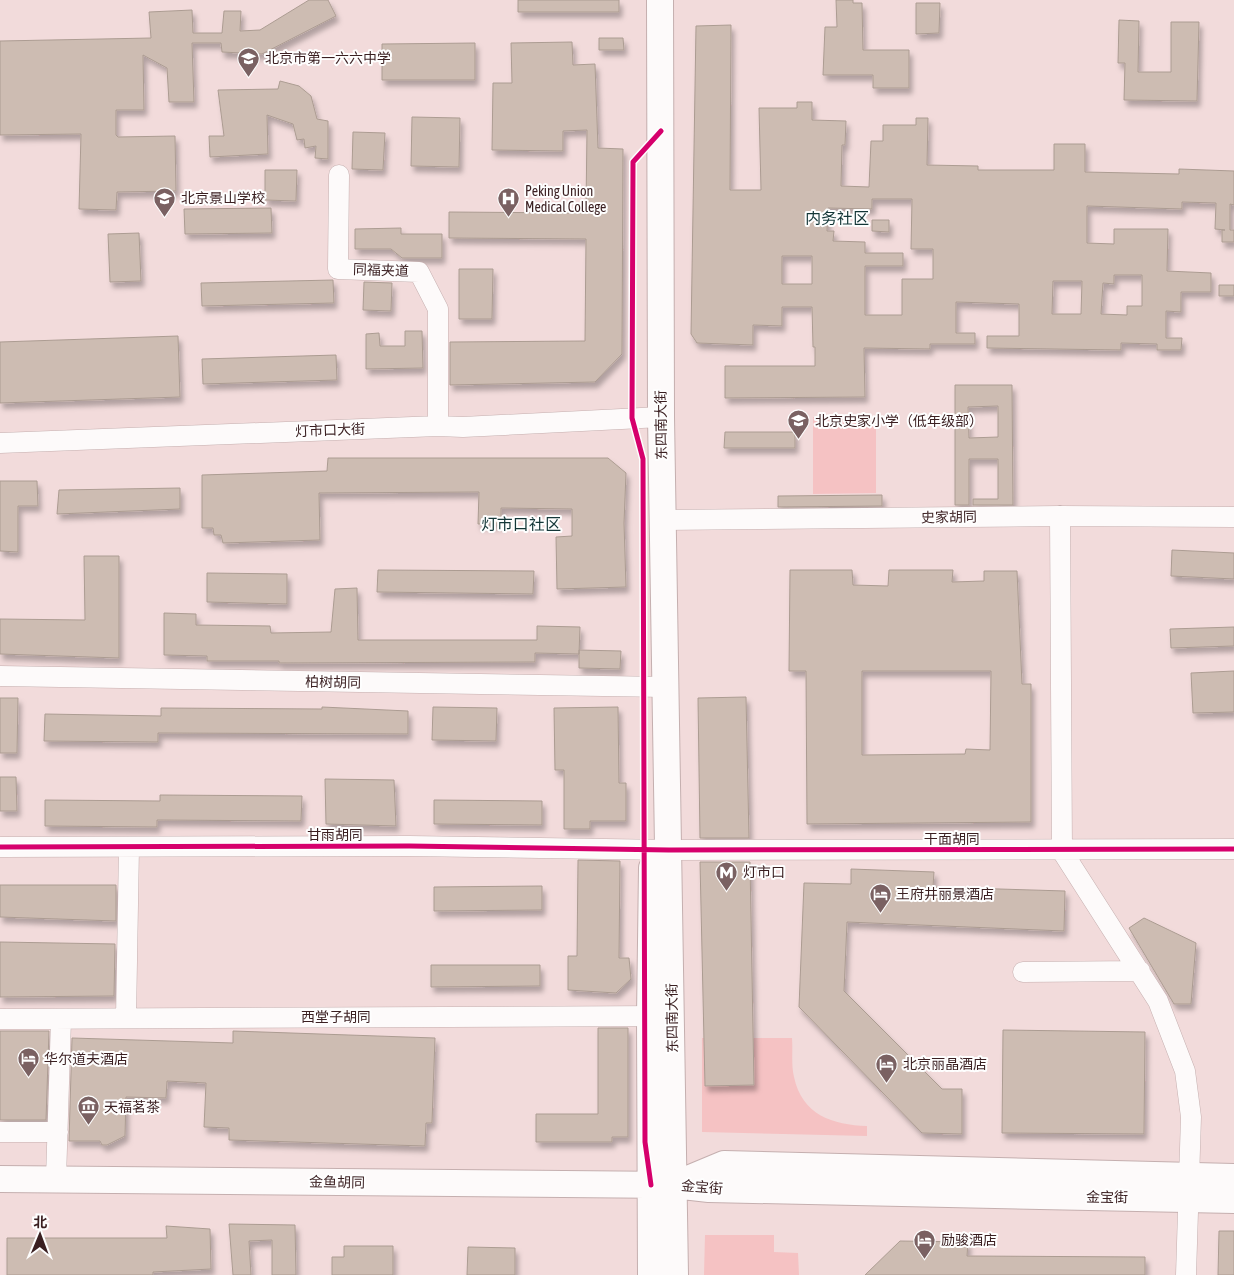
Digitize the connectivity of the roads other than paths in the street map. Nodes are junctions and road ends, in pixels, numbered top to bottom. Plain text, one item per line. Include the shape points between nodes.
1 (660, 0) edge
2 (338, 175) dead end
3 (661, 417) junction
4 (438, 426) junction
5 (0, 442) edge
6 (1060, 516) junction
7 (1234, 517) edge
8 (664, 525) junction
9 (0, 676) edge
10 (666, 687) junction
11 (129, 847) junction
12 (0, 848) edge
13 (1234, 849) edge
14 (669, 850) junction
15 (1062, 851) junction
16 (1140, 971) junction
17 (1023, 972) dead end
18 (661, 1016) junction
19 (126, 1018) junction
20 (0, 1019) edge
21 (62, 1019) junction
22 (0, 1132) edge
23 (58, 1132) junction
24 (1234, 1177) edge
25 (0, 1179) edge
26 (56, 1180) junction
27 (663, 1185) junction
28 (1189, 1187) junction
29 (1234, 1200) edge
30 (651, 1275) edge
31 (675, 1275) edge
32 (1186, 1275) edge

1 - 3 main road, 东四南大街
2 - 4 street, 同福夹道 via 338,269 419,272 438,310
3 - 4 street, 灯市口大街
3 - 8 main road, 东四南大街
4 - 5 street, 灯市口大街
6 - 7 street
6 - 8 street via 1040,529
6 - 15 street
8 - 10 main road, 东四南大街
9 - 10 street, 柏树胡同
10 - 14 main road, 东四南大街
11 - 12 street, 甘雨胡同
11 - 14 street, 甘雨胡同 via 410,846
11 - 19 street
13 - 15 street, 干面胡同
14 - 15 street, 干面胡同
14 - 18 main road, 东四南大街
15 - 16 street
16 - 17 street
16 - 28 street via 1158,1001 1185,1071 1191,1117
18 - 19 street, 西堂子胡同
18 - 27 main road, 东四南大街
19 - 21 street, 西堂子胡同
20 - 21 street, 西堂子胡同
21 - 23 street
22 - 23 street
23 - 26 street
24 - 28 main road, 金宝街
25 - 26 main road, 金鱼胡同
26 - 27 main road, 金鱼胡同
27 - 28 main road, 金宝街 via 724,1164
27 - 30 main road, 东四南大街
27 - 31 main road
28 - 29 main road, 金宝街
28 - 32 street

